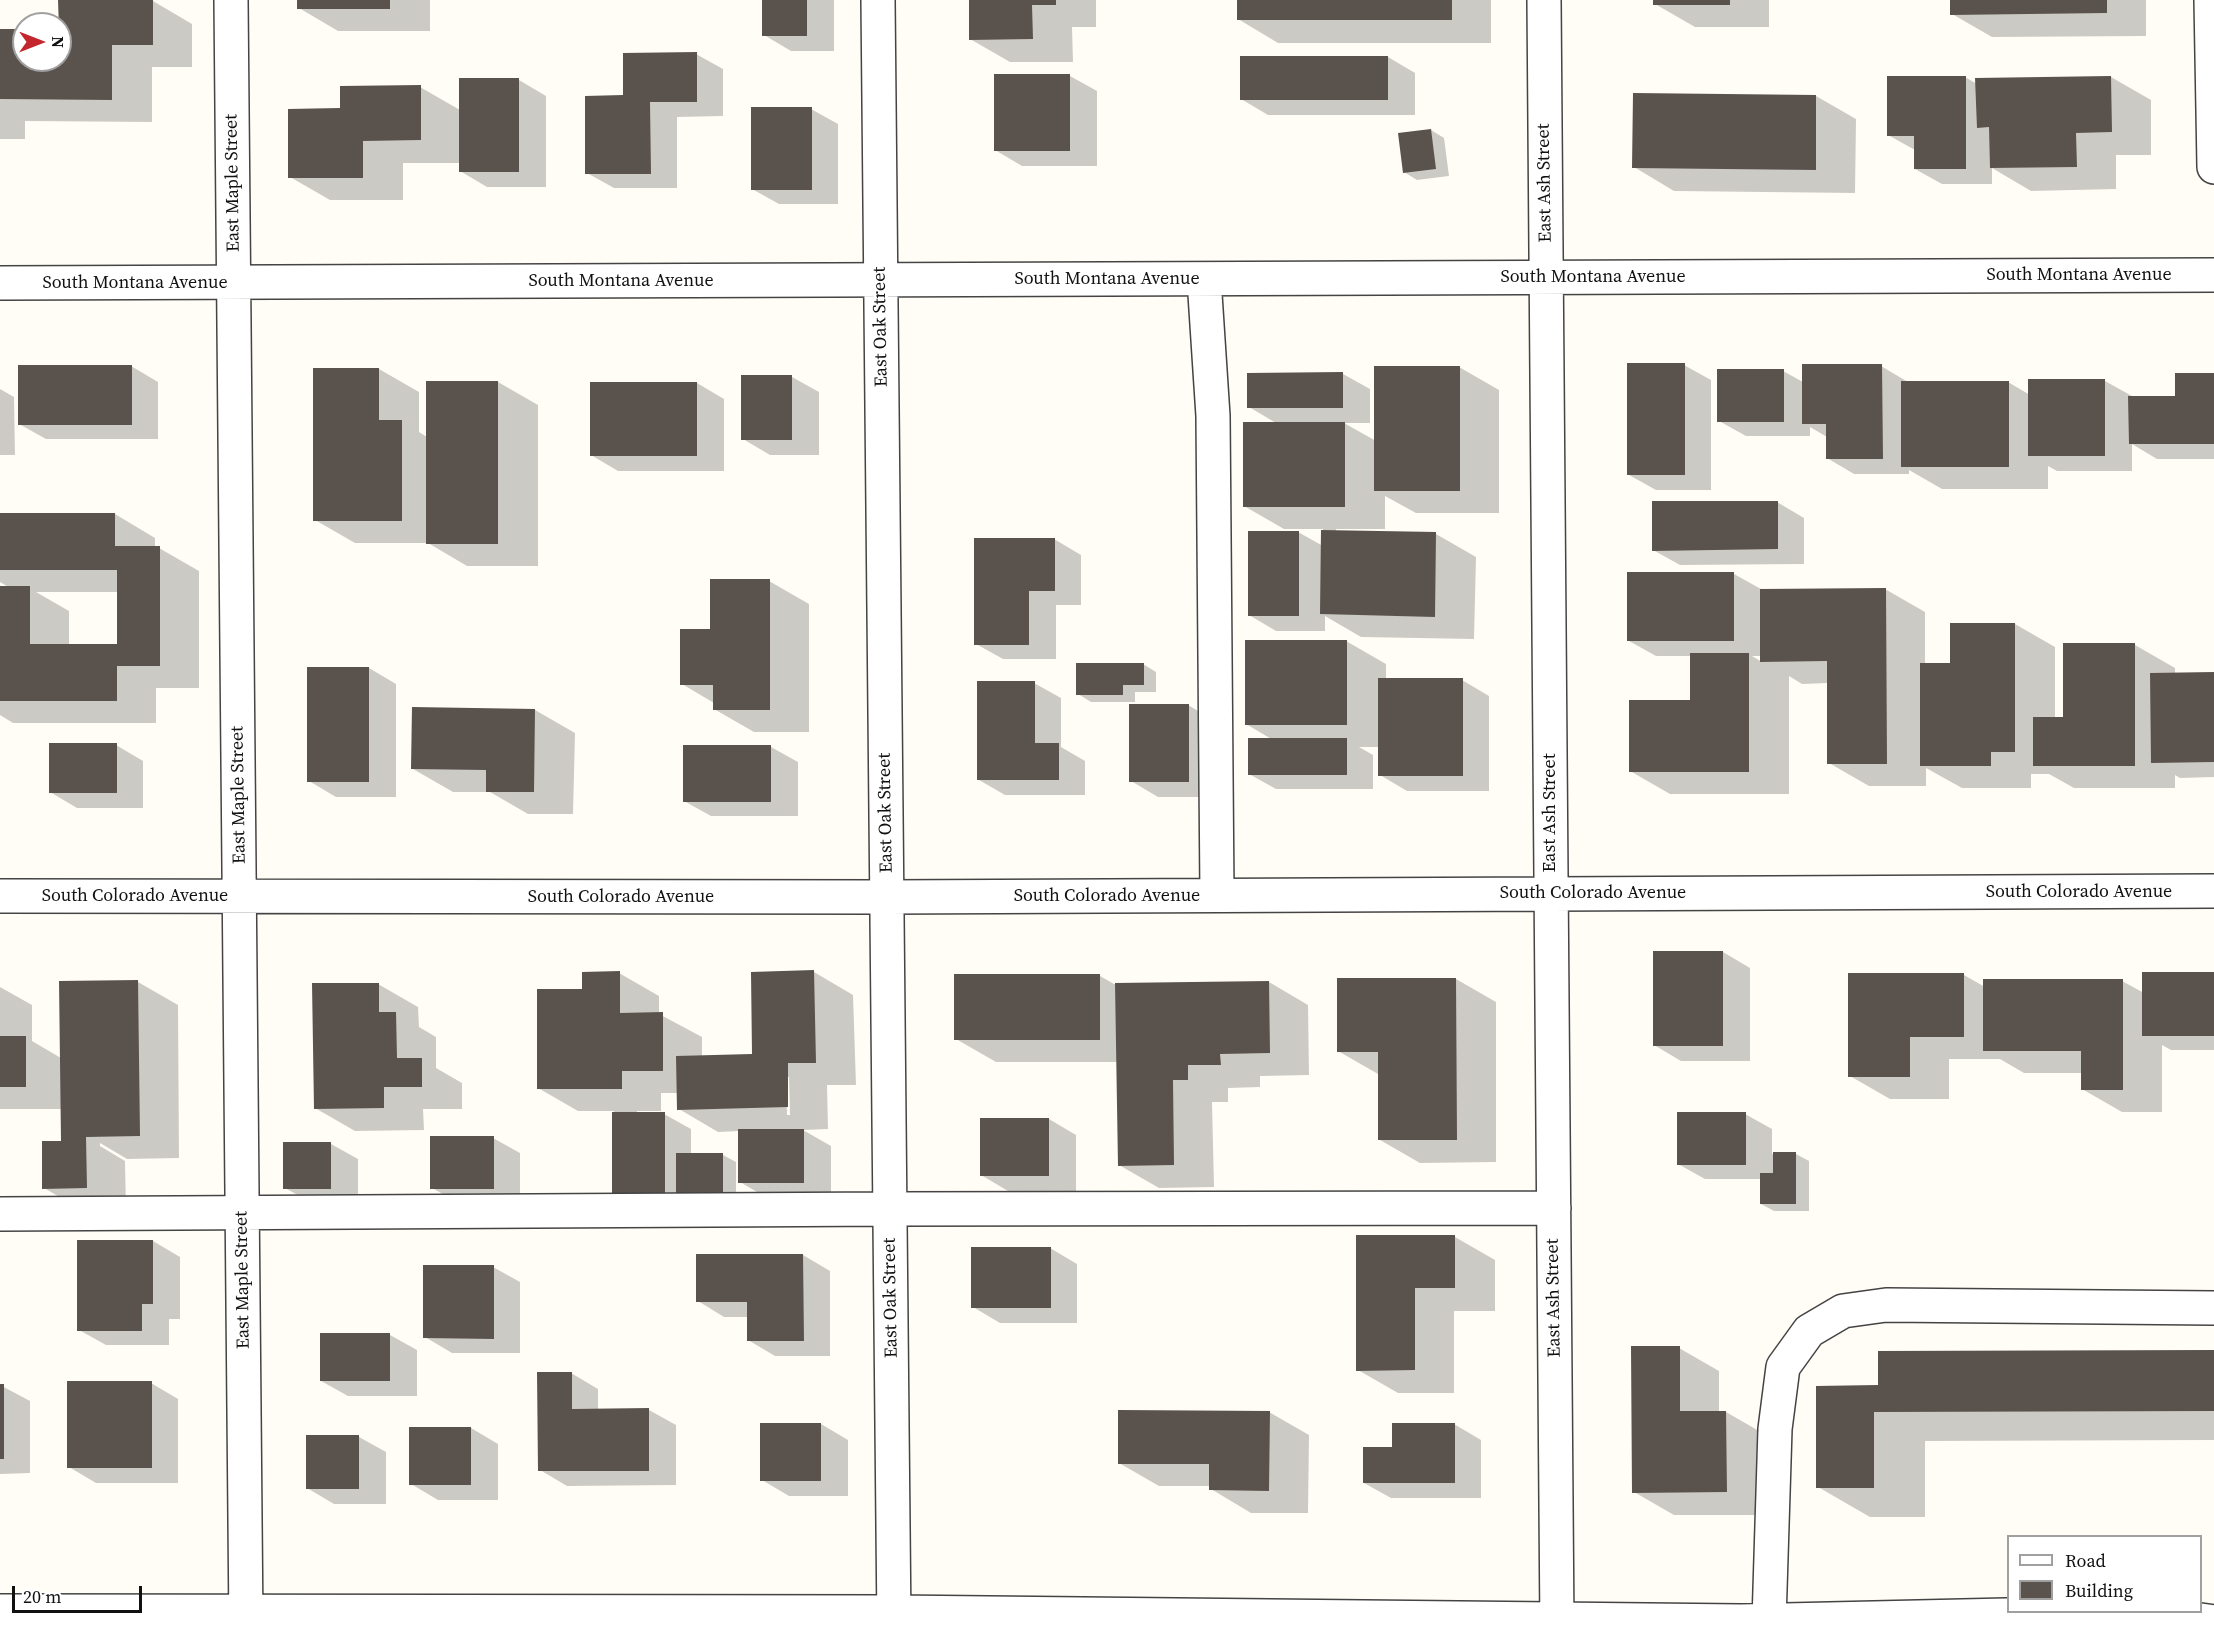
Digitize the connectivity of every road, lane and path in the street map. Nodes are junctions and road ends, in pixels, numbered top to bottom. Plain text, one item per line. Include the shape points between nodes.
1 (231, 0) edge
2 (878, 0) edge
3 (1544, 0) edge
4 (2211, 0) edge
5 (2214, 167) edge
6 (2214, 275) edge
7 (1546, 277) junction
8 (1204, 279) junction
9 (881, 280) junction
10 (0, 283) edge
11 (234, 283) junction
12 (2214, 891) edge
13 (1551, 894) junction
14 (1217, 895) junction
15 (0, 896) edge
16 (240, 896) junction
17 (887, 897) junction
18 (1554, 1208) junction
19 (890, 1209) junction
20 (243, 1213) junction
21 (0, 1214) edge
22 (2214, 1308) edge
23 (0, 1611) edge
24 (2065, 1613) edge
25 (2157, 1613) edge
26 (246, 1618) edge
27 (894, 1619) edge
28 (1769, 1621) junction
29 (1557, 1622) edge
30 (2214, 1622) edge

1 - 11 street, East Maple Street
2 - 9 street, East Oak Street
3 - 7 street, East Ash Street
4 - 5 street
6 - 7 street, South Montana Avenue
7 - 8 street, South Montana Avenue
7 - 13 street, East Ash Street
8 - 9 street, South Montana Avenue
8 - 14 street via 1213,416
9 - 11 street, South Montana Avenue
9 - 17 street, East Oak Street
10 - 11 street, South Montana Avenue
11 - 16 street, East Maple Street
12 - 13 street, South Colorado Avenue
13 - 14 street, South Colorado Avenue
13 - 18 street, East Ash Street
14 - 17 street, South Colorado Avenue
15 - 16 street, South Colorado Avenue
16 - 17 street, South Colorado Avenue
16 - 20 street, East Maple Street
17 - 19 street, East Oak Street
18 - 19 street
18 - 29 street, East Ash Street
19 - 20 street
19 - 27 street, East Oak Street
20 - 21 street
20 - 26 street, East Maple Street
22 - 28 street via 1886,1305 1843,1311 1809,1331 1783,1367 1775,1428
23 - 26 street
24 - 28 street
25 - 30 street
26 - 27 street
27 - 29 street
28 - 29 street

